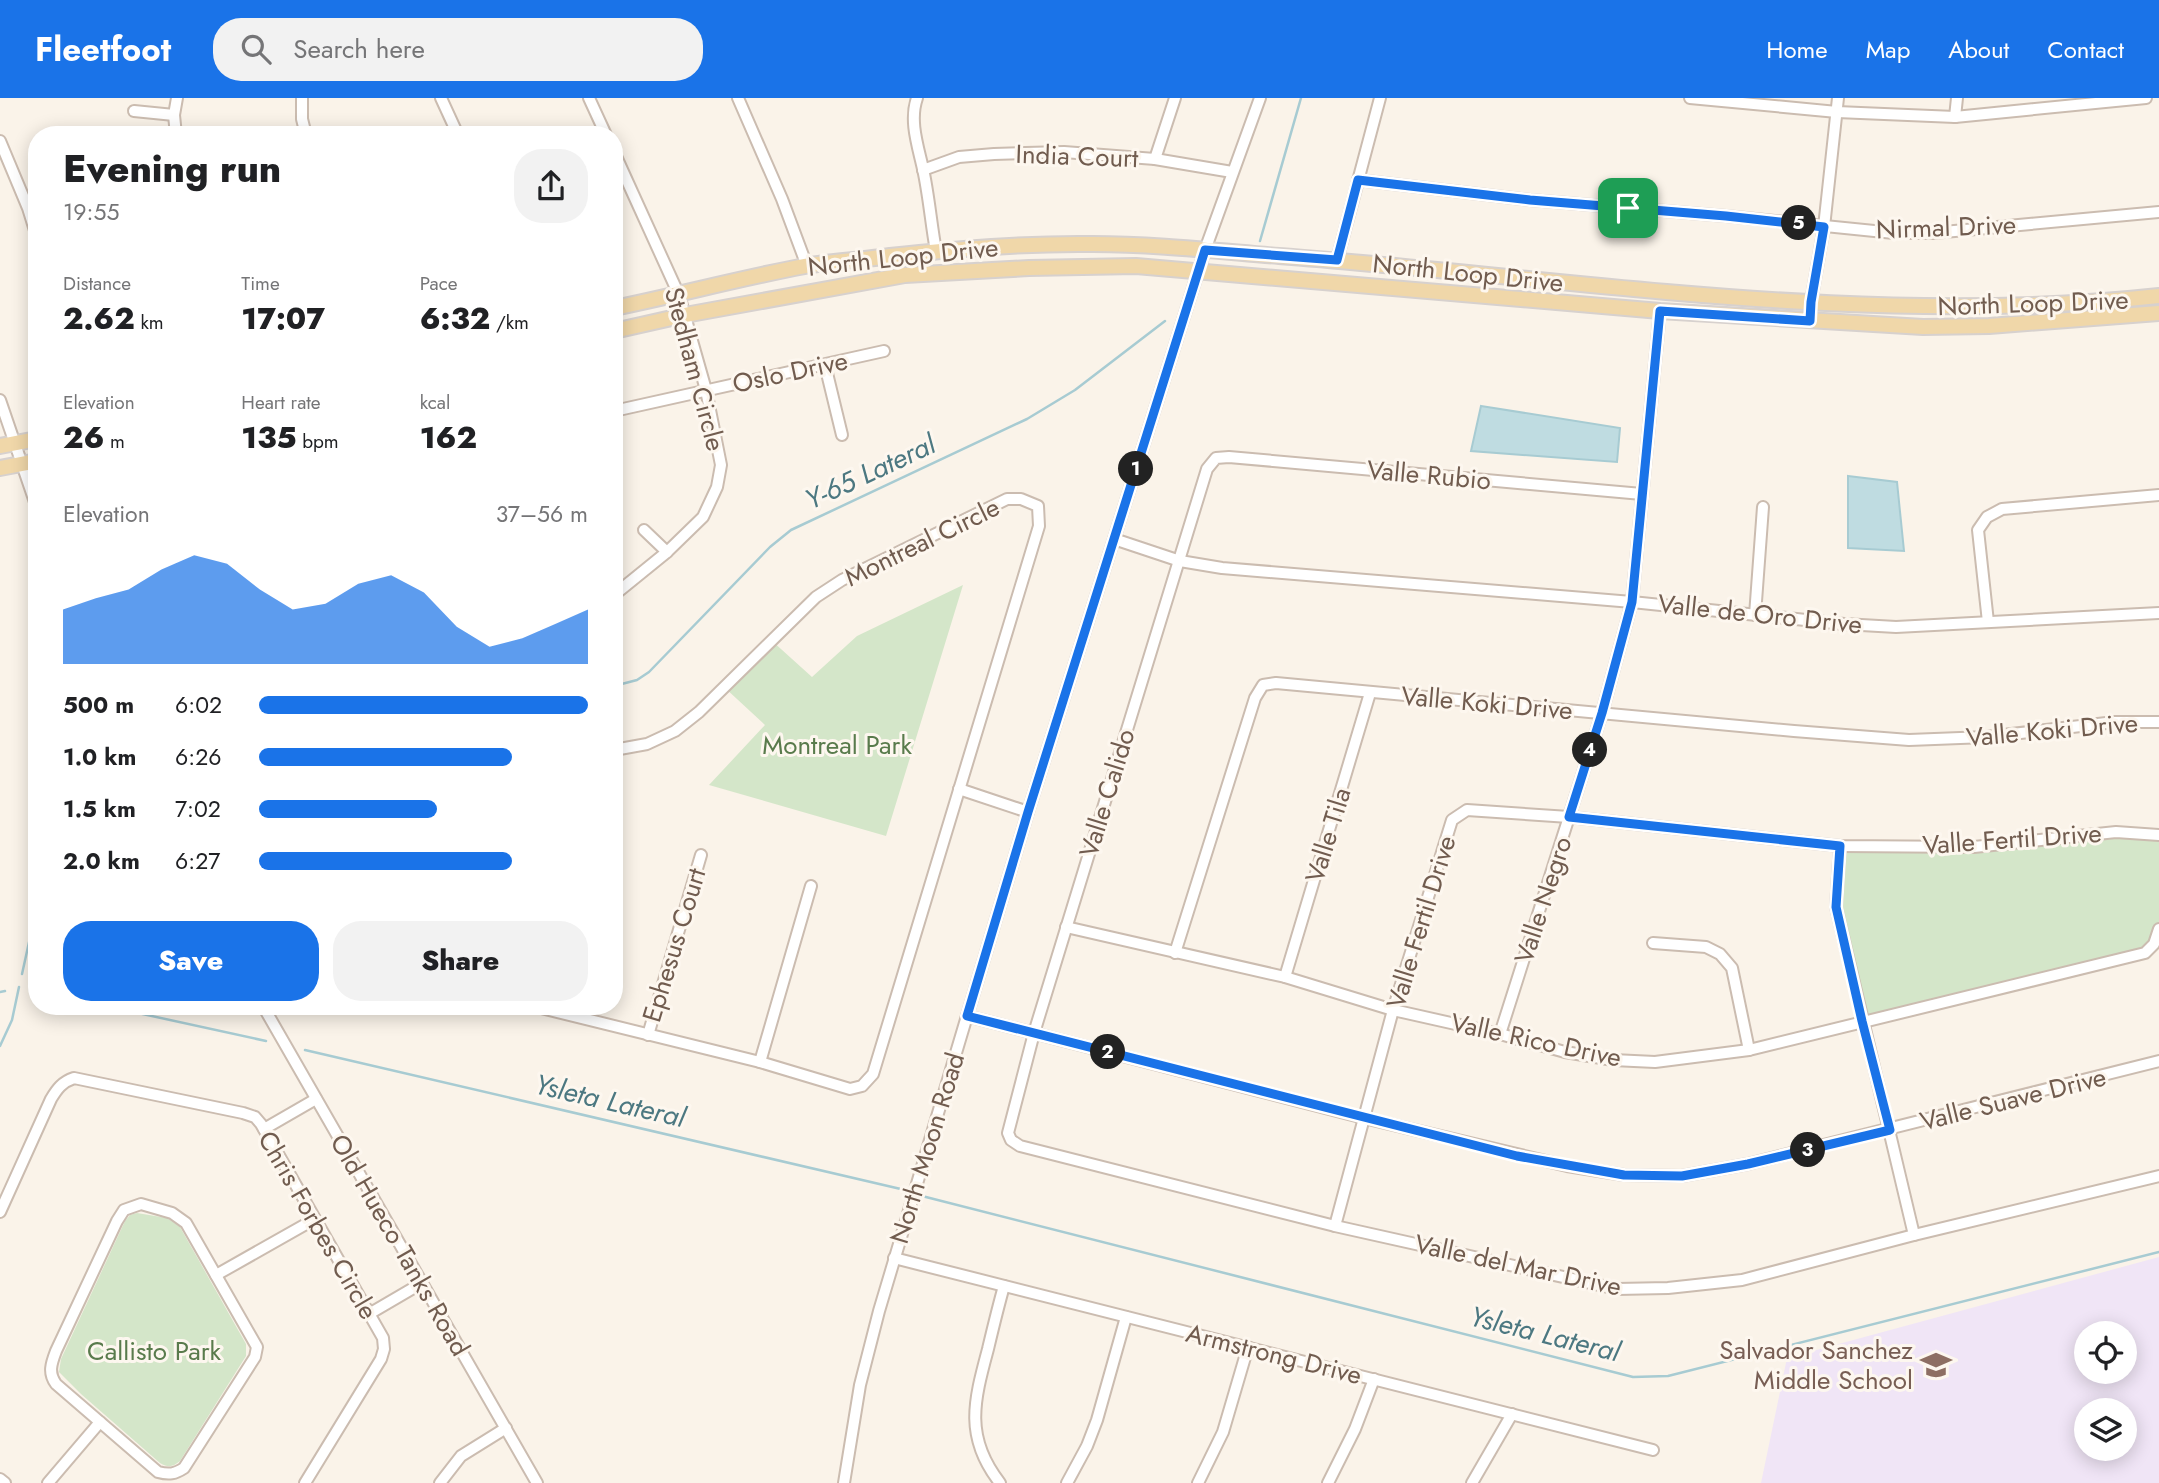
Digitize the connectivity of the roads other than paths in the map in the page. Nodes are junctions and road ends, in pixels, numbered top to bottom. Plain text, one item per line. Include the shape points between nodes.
1 (177, 98) edge
2 (302, 98) edge
3 (441, 98) edge
4 (589, 98) edge
5 (738, 98) edge
6 (917, 98) edge
7 (1175, 98) edge
8 (1260, 98) edge
9 (1380, 98) edge
10 (1690, 98) edge
11 (1838, 98) edge
12 (1956, 98) edge
13 (2146, 98) edge
14 (2086, 101) edge
15 (134, 111) dead end
16 (1837, 112) junction
17 (174, 115) junction
18 (1955, 117) junction
19 (175, 126) edge
20 (304, 126) edge
21 (454, 126) edge
22 (602, 126) edge
23 (0, 141) edge
24 (1156, 159) junction
25 (923, 170) junction
26 (623, 172) edge
27 (1233, 172) junction
28 (1358, 180) junction
29 (28, 208) edge
30 (2159, 212) edge
31 (1824, 227) junction
32 (1205, 250) junction
33 (936, 251) junction
34 (1337, 260) junction
35 (807, 266) junction
36 (1199, 271) junction
37 (679, 295) junction
38 (2159, 296) edge
39 (1811, 302) junction
40 (623, 306) edge
41 (1660, 311) junction
42 (2159, 313) edge
43 (685, 315) junction
44 (1810, 321) junction
45 (623, 329) edge
46 (884, 351) dead end
47 (825, 365) junction
48 (706, 390) junction
49 (0, 400) edge
50 (623, 409) edge
51 (842, 435) dead end
52 (28, 441) edge
53 (16, 443) junction
54 (0, 446) edge
55 (1216, 458) joint
56 (28, 460) edge
57 (28, 463) edge
58 (0, 468) edge
59 (1642, 494) junction
60 (2159, 495) edge
61 (1763, 507) dead end
62 (644, 530) dead end
63 (1114, 539) junction
64 (667, 552) junction
65 (1180, 561) junction
66 (623, 588) edge
67 (1632, 602) junction
68 (2159, 614) edge
69 (1755, 615) junction
70 (1988, 622) junction
71 (1370, 693) junction
72 (1602, 713) junction
73 (2159, 722) edge
74 (623, 748) edge
75 (959, 789) junction
76 (1028, 812) junction
77 (1569, 817) junction
78 (2159, 835) edge
79 (1840, 846) junction
80 (701, 855) dead end
81 (811, 886) dead end
82 (1066, 927) junction
83 (2159, 929) edge
84 (1653, 943) dead end
85 (1175, 953) junction
86 (1285, 977) junction
87 (1394, 1010) junction
88 (268, 1015) edge
89 (568, 1015) edge
90 (967, 1016) junction
91 (1862, 1021) junction
92 (1034, 1033) junction
93 (1500, 1034) junction
94 (648, 1035) junction
95 (1749, 1050) junction
96 (2159, 1061) edge
97 (760, 1062) junction
98 (316, 1098) junction
99 (1364, 1118) junction
100 (264, 1129) junction
101 (1890, 1130) junction
102 (1008, 1133) joint
103 (2159, 1176) edge
104 (0, 1212) edge
105 (315, 1219) junction
106 (1335, 1226) junction
107 (1914, 1235) junction
108 (894, 1258) junction
109 (216, 1275) junction
110 (422, 1283) junction
111 (1004, 1286) junction
112 (369, 1314) junction
113 (1126, 1317) junction
114 (1248, 1348) junction
115 (1374, 1379) junction
116 (1511, 1414) junction
117 (100, 1422) junction
118 (506, 1428) junction
119 (1653, 1450) dead end
120 (0, 1479) edge
121 (5, 1483) edge
122 (48, 1483) edge
123 (305, 1483) edge
124 (440, 1483) edge
125 (537, 1483) edge
126 (844, 1483) edge
127 (1000, 1483) edge
128 (1067, 1483) edge
129 (1198, 1483) edge
130 (1328, 1483) edge
131 (1472, 1483) edge

1 - 17 street
2 - 20 street
3 - 21 street
4 - 22 street
5 - 35 street
6 - 25 street via 915,136
7 - 24 street
8 - 27 street, North Moon Road
9 - 28 street
10 - 16 street
11 - 16 street
12 - 18 street
13 - 14 street
14 - 18 street
15 - 17 street
16 - 18 street
16 - 31 street
17 - 19 street
23 - 29 street
24 - 25 street, India Court via 1013,153 959,157
24 - 27 street, India Court
25 - 33 street
26 - 37 street, Stedham Circle
27 - 32 street, North Moon Road
28 - 31 street, Nirmal Drive
28 - 34 street
30 - 31 street, Nirmal Drive via 1933,233
31 - 39 street
32 - 33 main road, North Loop Drive via 1091,244
32 - 34 main road, North Loop Drive
32 - 36 street, North Moon Road
33 - 35 main road, North Loop Drive
34 - 39 main road, North Loop Drive
35 - 37 main road, North Loop Drive
36 - 41 main road, North Loop Drive
36 - 43 main road, North Loop Drive via 1136,266 905,275
36 - 63 street, North Moon Road
37 - 40 main road, North Loop Drive
37 - 43 street, Stedham Circle
38 - 39 main road, North Loop Drive via 2094,303 1919,308
39 - 44 street
41 - 44 main road, North Loop Drive
41 - 59 street, Valle Negro
42 - 44 main road, North Loop Drive via 1989,326
43 - 45 main road, North Loop Drive
43 - 48 street, Stedham Circle
46 - 47 street, Oslo Drive
47 - 48 street, Oslo Drive
47 - 51 street
48 - 50 street, Oslo Drive
48 - 64 street, Stedham Circle via 721,465 718,487 702,517
49 - 53 street
52 - 53 main road
53 - 54 main road
53 - 56 street
55 - 59 street, Valle Rubio
55 - 65 street, Valle Calido via 1207,468
57 - 58 main road
59 - 67 street, Valle Negro
60 - 70 street via 2001,509 1987,517 1978,530
61 - 69 street
62 - 64 street
63 - 65 street, Valle de Oro Drive
63 - 76 street, North Moon Road
64 - 66 street, Stedham Circle
65 - 67 street, Valle de Oro Drive
65 - 82 street, Valle Calido
67 - 69 street, Valle de Oro Drive
67 - 72 street, Valle Negro
68 - 70 street, Valle de Oro Drive
69 - 70 street, Valle de Oro Drive via 1896,627
71 - 72 street, Valle Koki Drive
71 - 85 street, Valle Koki Drive via 1263,685 1255,698
71 - 86 street, Valle Tila
72 - 73 street, Valle Koki Drive via 1909,740
72 - 77 street, Valle Negro
74 - 75 street, Montreal Circle via 675,731 816,597 842,580 1007,499 1021,499 1038,506 1039,526
75 - 76 street
75 - 97 street, Montreal Circle via 873,1074 862,1086 850,1089
76 - 90 street, North Moon Road
77 - 79 street, Valle Fertil Drive
77 - 87 street, Valle Fertil Drive via 1467,810 1452,820
77 - 93 street, Valle Negro
78 - 79 street, Valle Fertil Drive via 2116,832 1974,847
79 - 91 street via 1836,907
80 - 94 street, Ephesus Court
81 - 97 street
82 - 85 street, Valle Rico Drive
82 - 92 street, Valle Calido
83 - 91 street, Valle Rico Drive via 2145,953
84 - 95 street via 1706,947 1720,954 1732,968
85 - 86 street, Valle Rico Drive
86 - 87 street, Valle Rico Drive
87 - 93 street, Valle Rico Drive
87 - 99 street, Valle Fertil Drive
88 - 98 street, Old Hueco Tanks Road
89 - 94 street, Montreal Circle
90 - 92 street, Valle Suave Drive
90 - 108 street, North Moon Road
91 - 95 street, Valle Rico Drive
91 - 101 street
92 - 99 street, Valle Suave Drive
92 - 102 street, Valle Calido
93 - 95 street, Valle Rico Drive via 1613,1060 1655,1062
94 - 97 street, Montreal Circle
96 - 101 street, Valle Suave Drive
98 - 100 street
98 - 110 street, Old Hueco Tanks Road
99 - 101 street, Valle Suave Drive via 1517,1156 1624,1175 1682,1176
99 - 106 street, Valle Fertil Drive
100 - 104 street, Chris Forbes Circle via 243,1113 74,1078 57,1088
100 - 105 street, Chris Forbes Circle
101 - 107 street
102 - 106 street, Valle del Mar Drive via 1020,1146
103 - 107 street, Valle del Mar Drive
105 - 109 street
105 - 112 street, Chris Forbes Circle
106 - 107 street, Valle del Mar Drive via 1617,1289 1742,1280
108 - 111 street, Armstrong Drive
108 - 126 street, North Moon Road via 860,1385
109 - 117 street via 257,1347 184,1468 167,1475 158,1472
109 - 117 street via 181,1217 141,1204 124,1210 51,1364 56,1384
110 - 112 street
110 - 118 street, Old Hueco Tanks Road
111 - 113 street, Armstrong Drive
111 - 127 street via 979,1379 974,1417 980,1451
112 - 123 street, Chris Forbes Circle via 383,1338 381,1359
113 - 114 street, Armstrong Drive
113 - 128 street via 1097,1420
114 - 115 street, Armstrong Drive
114 - 129 street via 1223,1432
115 - 116 street, Armstrong Drive
115 - 130 street
116 - 119 street, Armstrong Drive
116 - 131 street
117 - 122 street
118 - 124 street via 461,1456
118 - 125 street, Old Hueco Tanks Road
120 - 121 street

